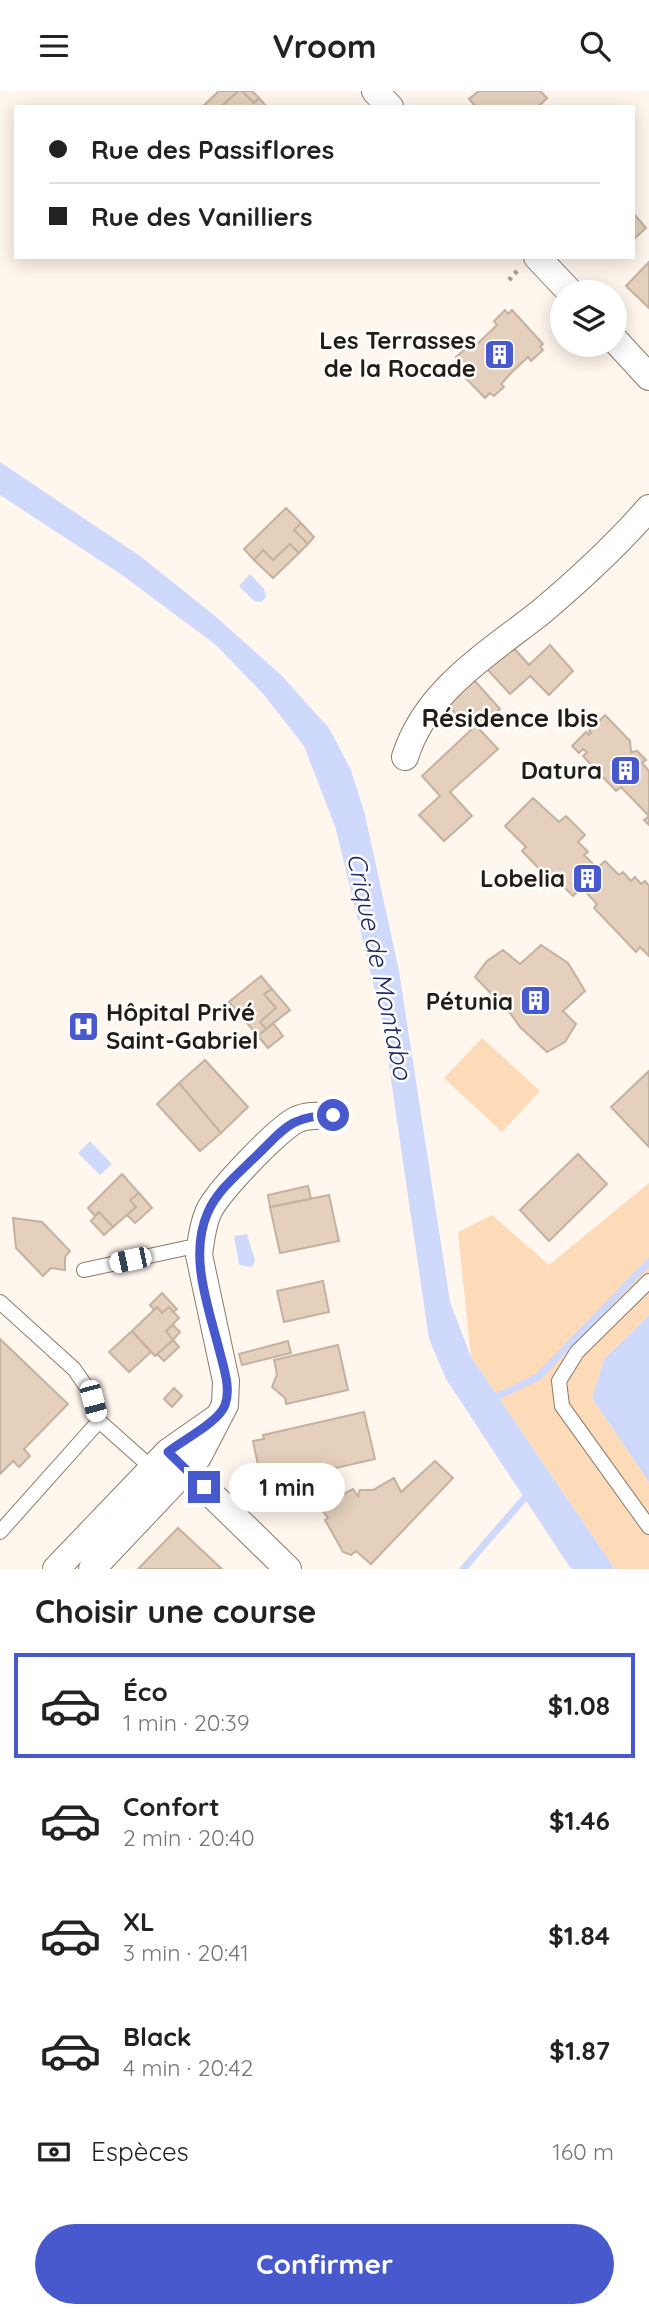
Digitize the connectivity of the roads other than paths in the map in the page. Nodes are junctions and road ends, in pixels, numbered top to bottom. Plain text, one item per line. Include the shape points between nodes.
1 (375, 91) edge
2 (388, 105) edge
3 (539, 259) edge
4 (559, 280) edge
5 (627, 353) edge
6 (649, 377) edge
7 (649, 508) edge
8 (405, 757) dead end
9 (333, 1115) dead end
10 (200, 1245) junction
11 (84, 1270) dead end
12 (649, 1281) edge
13 (0, 1303) edge
14 (219, 1416) junction
15 (99, 1421) junction
16 (160, 1460) junction
17 (187, 1471) junction
18 (649, 1527) edge
19 (0, 1532) edge
20 (56, 1569) edge
21 (92, 1569) edge
22 (288, 1569) edge

1 - 2 street
3 - 4 street
5 - 6 street
7 - 8 street via 567,589 443,691 417,725
9 - 10 street via 292,1123 234,1177 208,1212
10 - 11 lane
10 - 14 street via 202,1276 226,1381 227,1395
12 - 18 lane via 577,1352 559,1381 562,1406
13 - 15 lane via 74,1369 90,1392
14 - 16 street
14 - 17 street
15 - 16 lane
15 - 19 lane
16 - 17 street
16 - 20 street
17 - 21 street
17 - 22 street

